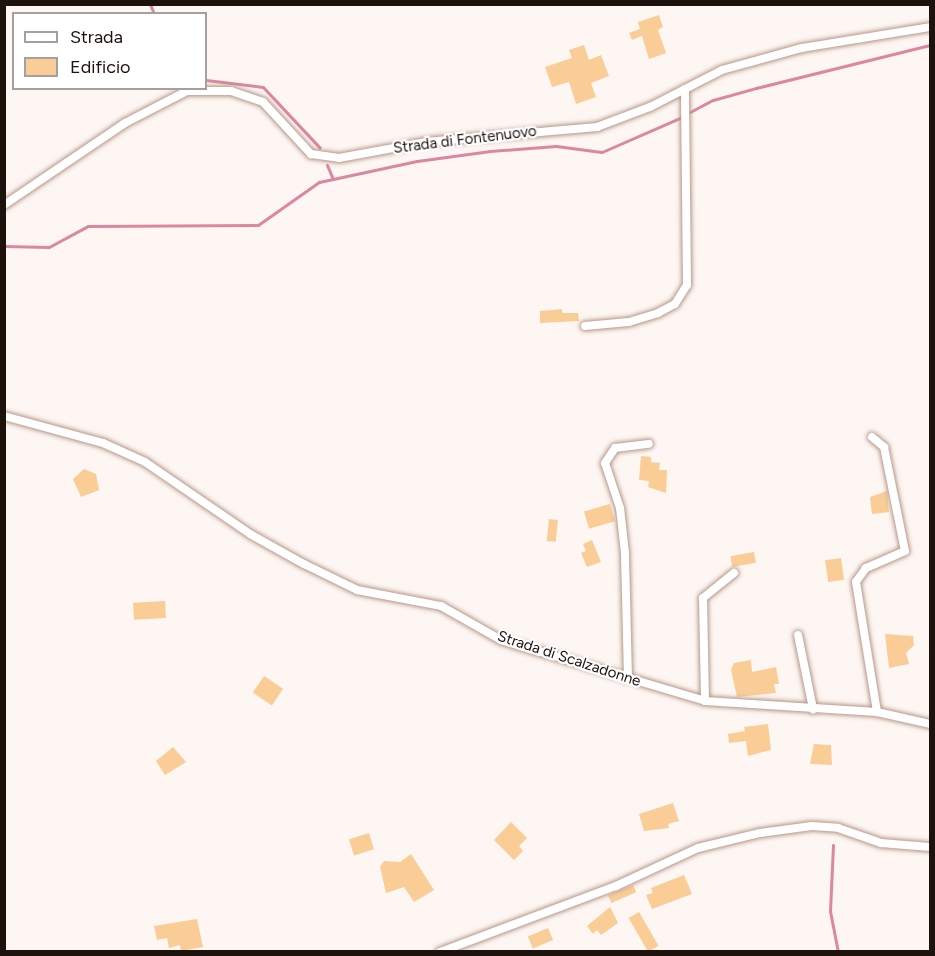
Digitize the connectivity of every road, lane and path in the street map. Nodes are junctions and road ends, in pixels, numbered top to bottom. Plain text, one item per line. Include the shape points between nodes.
1 (930, 27) edge
2 (685, 89) junction
3 (4, 204) edge
4 (585, 326) dead end
5 (4, 416) edge
6 (872, 437) dead end
7 (649, 444) dead end
8 (734, 573) dead end
9 (798, 635) dead end
10 (628, 678) junction
11 (705, 701) junction
12 (813, 709) junction
13 (877, 712) junction
14 (930, 724) edge
15 (930, 847) edge
16 (440, 951) edge

1 - 2 street, Strada di Fontenuovo via 802,48 722,70
2 - 3 street, Strada di Fontenuovo via 597,127 426,142 339,158 310,154 263,102 231,91 187,91 125,123
2 - 4 street via 687,285 675,304 658,314 629,322
5 - 10 street, Strada di Scalzadonne via 103,443 145,462 250,534 357,590 441,606 501,640
6 - 13 street via 884,447 889,487 905,551 866,568 856,582
7 - 10 street via 615,448 605,463 620,508 626,553
8 - 11 street via 704,598
9 - 12 street
10 - 11 street, Strada di Scalzadonne
11 - 12 street, Strada di Scalzadonne
12 - 13 street, Strada di Scalzadonne
13 - 14 street, Strada di Scalzadonne
15 - 16 street via 881,843 838,828 812,826 760,833 698,848 616,886

